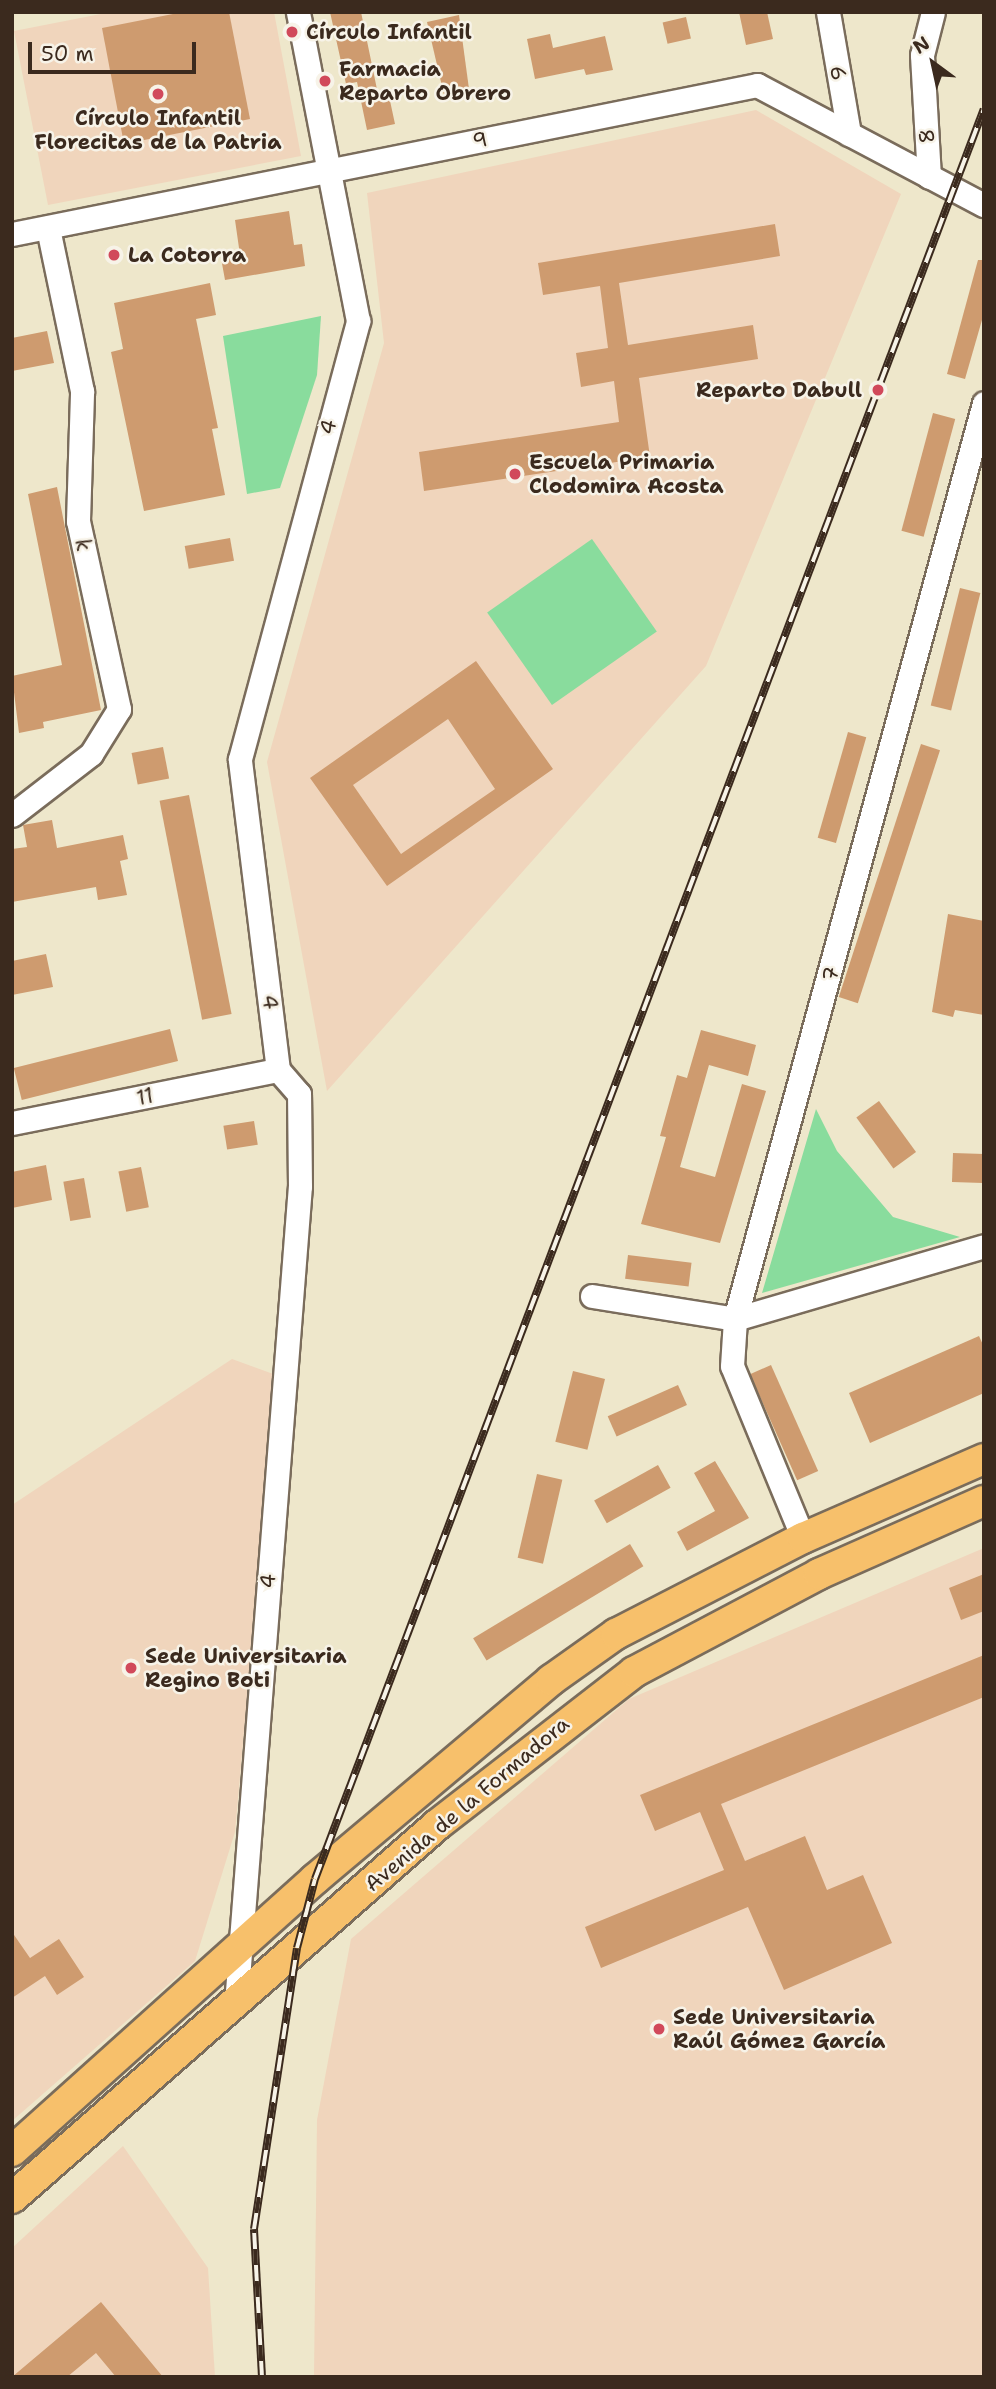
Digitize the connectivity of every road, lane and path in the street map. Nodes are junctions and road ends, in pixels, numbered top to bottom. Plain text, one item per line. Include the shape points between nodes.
1 (298, 12) edge
2 (828, 12) edge
3 (933, 12) edge
4 (849, 134) junction
5 (329, 170) junction
6 (929, 177) junction
7 (984, 205) edge
8 (48, 228) junction
9 (12, 234) edge
10 (984, 403) edge
11 (12, 815) edge
12 (278, 1070) junction
13 (12, 1124) edge
14 (984, 1246) edge
15 (592, 1296) dead end
16 (735, 1319) junction
17 (984, 1459) edge
18 (984, 1501) edge
19 (803, 1538) junction
20 (239, 1949) junction
21 (236, 2004) junction
22 (12, 2151) edge
23 (12, 2198) edge

1 - 5 street, 4
2 - 4 street, 6
3 - 6 street, 8 via 922,55
4 - 5 street, 9 via 758,85
4 - 6 street, 9
5 - 8 street, 9
5 - 12 street, 4 via 358,321 240,759
6 - 7 street
8 - 9 street, 9
8 - 11 street, k via 82,391 78,521 119,709 91,754
10 - 16 street, 7
12 - 13 street, 11
12 - 20 street, 4 via 299,1094 300,1186
14 - 16 street
15 - 16 street
16 - 19 street, 7 via 732,1366
17 - 19 main road, Avenida de la Formadora
18 - 21 main road, Avenida de la Formadora via 818,1574 634,1672 437,1825
19 - 20 main road, Avenida de la Formadora via 616,1634 551,1680
20 - 21 street, 4
20 - 22 main road, Avenida de la Formadora
21 - 23 main road, Avenida de la Formadora

